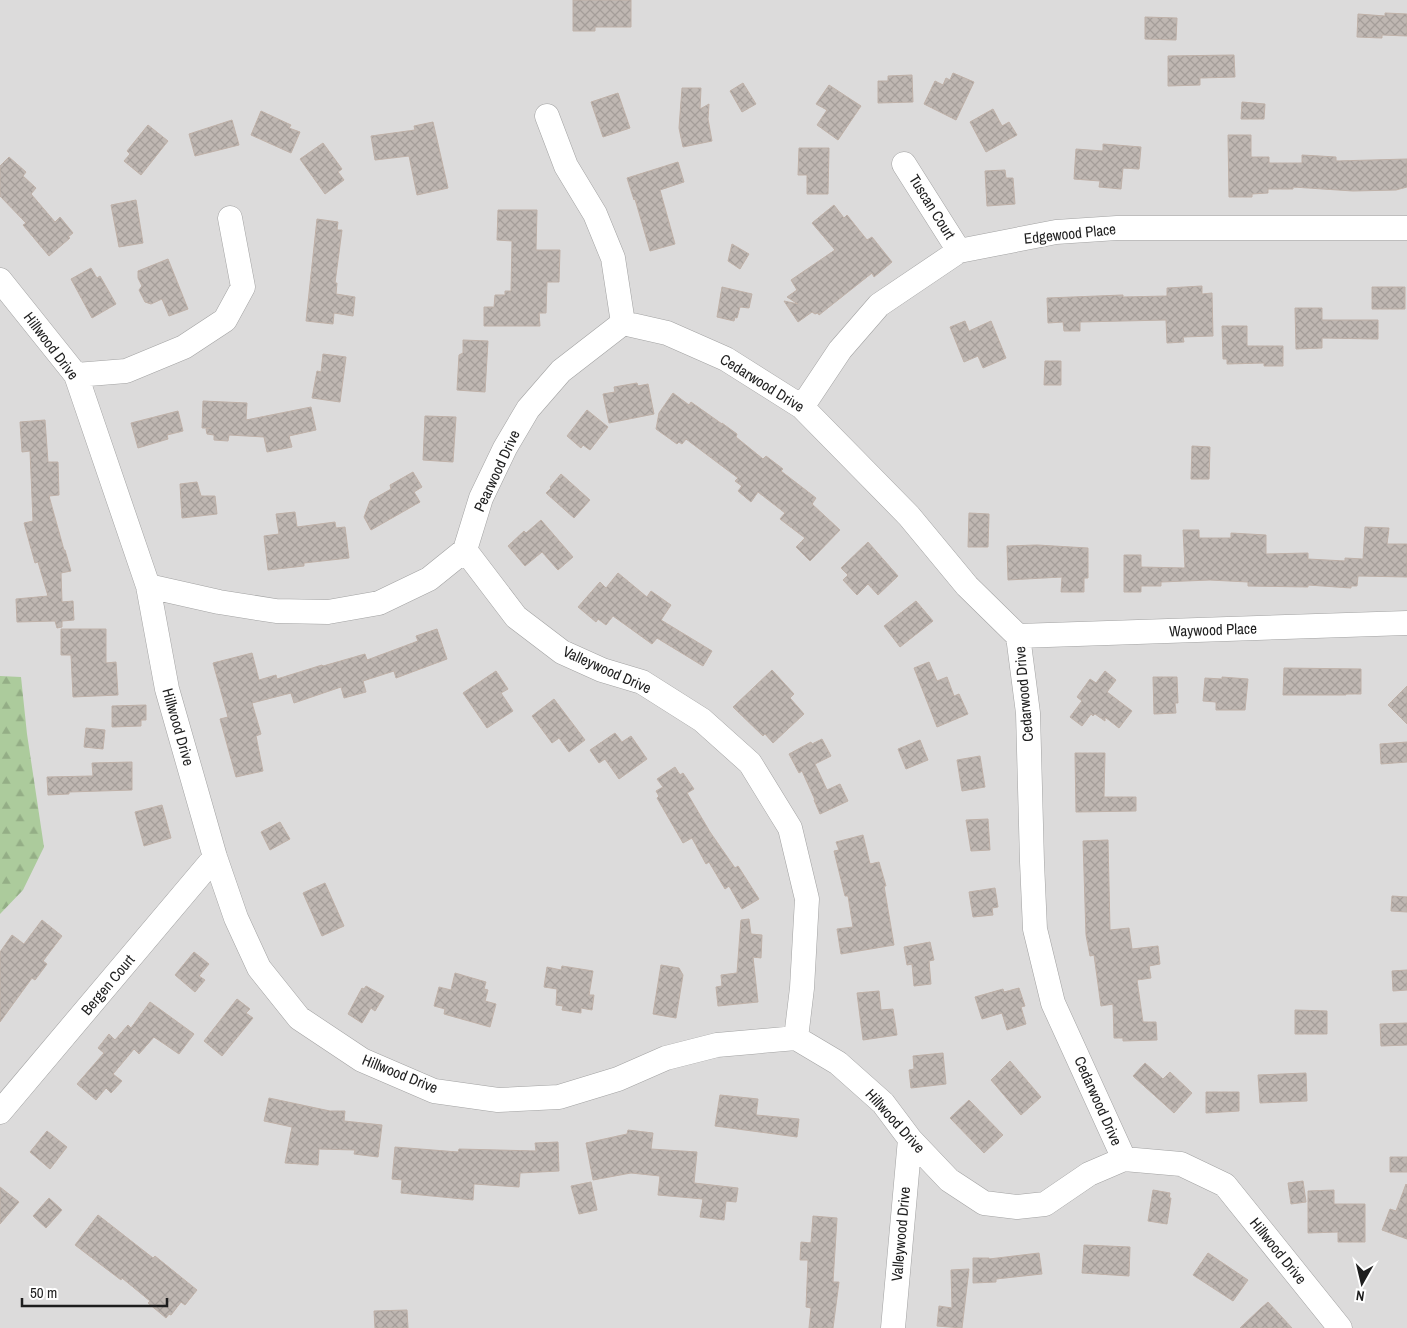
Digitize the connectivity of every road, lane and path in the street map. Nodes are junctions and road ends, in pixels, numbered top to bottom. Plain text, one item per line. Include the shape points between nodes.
1 (547, 116) dead end
2 (904, 164) dead end
3 (230, 218) dead end
4 (1407, 228) edge
5 (959, 251) junction
6 (0, 280) edge
7 (623, 323) junction
8 (76, 375) junction
9 (802, 407) junction
10 (465, 550) junction
11 (148, 586) junction
12 (1407, 624) edge
13 (1018, 636) junction
14 (215, 857) junction
15 (796, 1038) junction
16 (0, 1112) edge
17 (910, 1139) junction
18 (1124, 1159) junction
19 (893, 1328) edge
20 (1340, 1328) edge

1 - 7 street via 566,166 595,214 613,258
2 - 5 street, Tuscan Court
3 - 8 street via 243,287 225,320 184,347 126,371
4 - 5 street, Edgewood Place via 1117,228 1056,232
5 - 9 street, Edgewood Place via 879,305 840,350
6 - 8 street, Hillwood Drive
7 - 9 street, Cedarwood Drive via 666,333 726,359
7 - 10 street, Pearwood Drive via 561,371 528,409 481,498
8 - 11 street, Hillwood Drive
9 - 13 street, Cedarwood Drive via 910,516 967,586
10 - 11 street via 429,579 379,603 328,612 276,611
10 - 15 street, Valleywood Drive via 516,617 562,652 602,670 642,682 702,720 750,763 790,828 806,900
11 - 14 street, Hillwood Drive via 167,689
12 - 13 street, Waywood Place
13 - 18 street, Cedarwood Drive via 1028,713 1035,929 1053,1004
14 - 15 street, Hillwood Drive via 236,918 259,968 300,1018 362,1060 434,1091 498,1100 559,1097 618,1080 666,1058 717,1045
14 - 16 street, Bergen Court
15 - 17 street, Hillwood Drive via 838,1063 883,1104
17 - 18 street, Hillwood Drive via 949,1180 984,1202 1017,1207 1045,1204 1089,1174
17 - 19 street, Valleywood Drive
18 - 20 street, Hillwood Drive via 1181,1164 1225,1185

